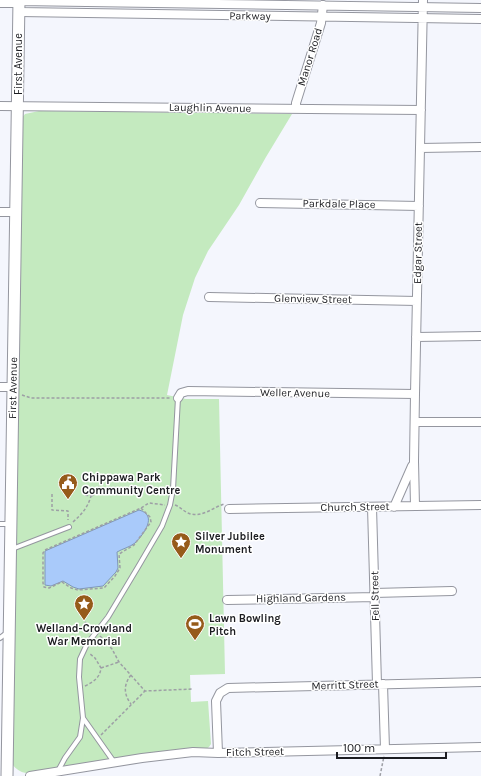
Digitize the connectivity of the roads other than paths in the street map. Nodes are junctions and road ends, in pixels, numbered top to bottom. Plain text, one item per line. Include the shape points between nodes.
1 (118, 2) junction
2 (208, 2) edge
3 (0, 3) edge
4 (423, 3) edge
5 (19, 4) edge
6 (323, 5) junction
7 (481, 8) edge
8 (118, 14) junction
9 (208, 15) junction
10 (323, 17) junction
11 (422, 18) junction
12 (481, 19) edge
13 (0, 106) edge
14 (18, 106) junction
15 (296, 110) junction
16 (421, 110) junction
17 (481, 147) edge
18 (420, 148) junction
19 (260, 203) dead end
20 (419, 206) junction
21 (0, 212) edge
22 (16, 212) junction
23 (209, 297) dead end
24 (416, 301) junction
25 (481, 336) edge
26 (416, 337) junction
27 (0, 387) edge
28 (13, 391) junction
29 (415, 394) junction
30 (178, 398) joint
31 (415, 422) junction
32 (481, 422) edge
33 (414, 461) junction
34 (481, 505) edge
35 (228, 506) road end
36 (415, 506) junction
37 (372, 507) junction
38 (394, 507) junction
39 (5, 524) edge
40 (69, 527) dead end
41 (11, 550) junction
42 (452, 591) dead end
43 (374, 595) junction
44 (227, 600) dead end
45 (10, 631) junction
46 (0, 638) edge
47 (481, 682) edge
48 (380, 684) junction
49 (83, 718) junction
50 (481, 747) edge
51 (385, 749) junction
52 (218, 753) junction
53 (114, 763) junction
54 (58, 772) junction
55 (7, 776) edge
56 (30, 776) edge

1 - 2 street, Parkway
1 - 5 street, Parkway
1 - 8 street
2 - 6 street, Parkway
2 - 9 street
3 - 5 street, Parkway
4 - 6 street, Parkway
4 - 7 street, Parkway
4 - 11 street, Edgar Street
5 - 8 street, Parkway
5 - 14 street, First Avenue
6 - 10 street, Manor Road
8 - 9 street, Parkway
9 - 10 street, Parkway
10 - 11 street, Parkway
10 - 15 street, Manor Road
11 - 12 street, Parkway
11 - 16 street, Edgar Street
13 - 14 street, Laughlin Avenue
14 - 15 street, Laughlin Avenue
14 - 22 street, First Avenue
15 - 16 street, Laughlin Avenue
16 - 18 street, Edgar Street
17 - 18 street
18 - 20 street, Edgar Street
19 - 20 street, Parkdale Place
20 - 24 street, Edgar Street
21 - 22 street
22 - 28 street, First Avenue
23 - 24 street, Glenview Street
24 - 26 street, Edgar Street
25 - 26 street
26 - 29 street, Edgar Street
27 - 28 street
28 - 39 street, First Avenue
29 - 30 street, Weller Avenue via 188,391
29 - 31 street, Edgar Street
30 - 49 lane via 170,505 162,526 108,617 86,644 80,659 79,677
31 - 32 street
31 - 33 street, Edgar Street
33 - 36 street, Edgar Street
33 - 38 street
34 - 36 street, Church Street
35 - 37 street, Church Street
36 - 38 street, Church Street
37 - 38 street, Church Street
37 - 43 street, Fell Street
39 - 41 street, First Avenue
40 - 41 lane
41 - 45 street, First Avenue
42 - 43 street, Highland Gardens
43 - 44 street, Highland Gardens
43 - 48 street, Fell Street
45 - 46 lane
45 - 55 street, First Avenue
47 - 48 street, Merritt Street
48 - 51 street, Fell Street
48 - 52 street, Merritt Street via 228,688 220,693 216,701
49 - 53 lane
49 - 54 lane via 80,737
50 - 51 street, Fitch Street
51 - 52 street, Fitch Street
52 - 53 street, Fitch Street via 193,752
53 - 54 street, Fitch Street
54 - 56 street, Fitch Street

